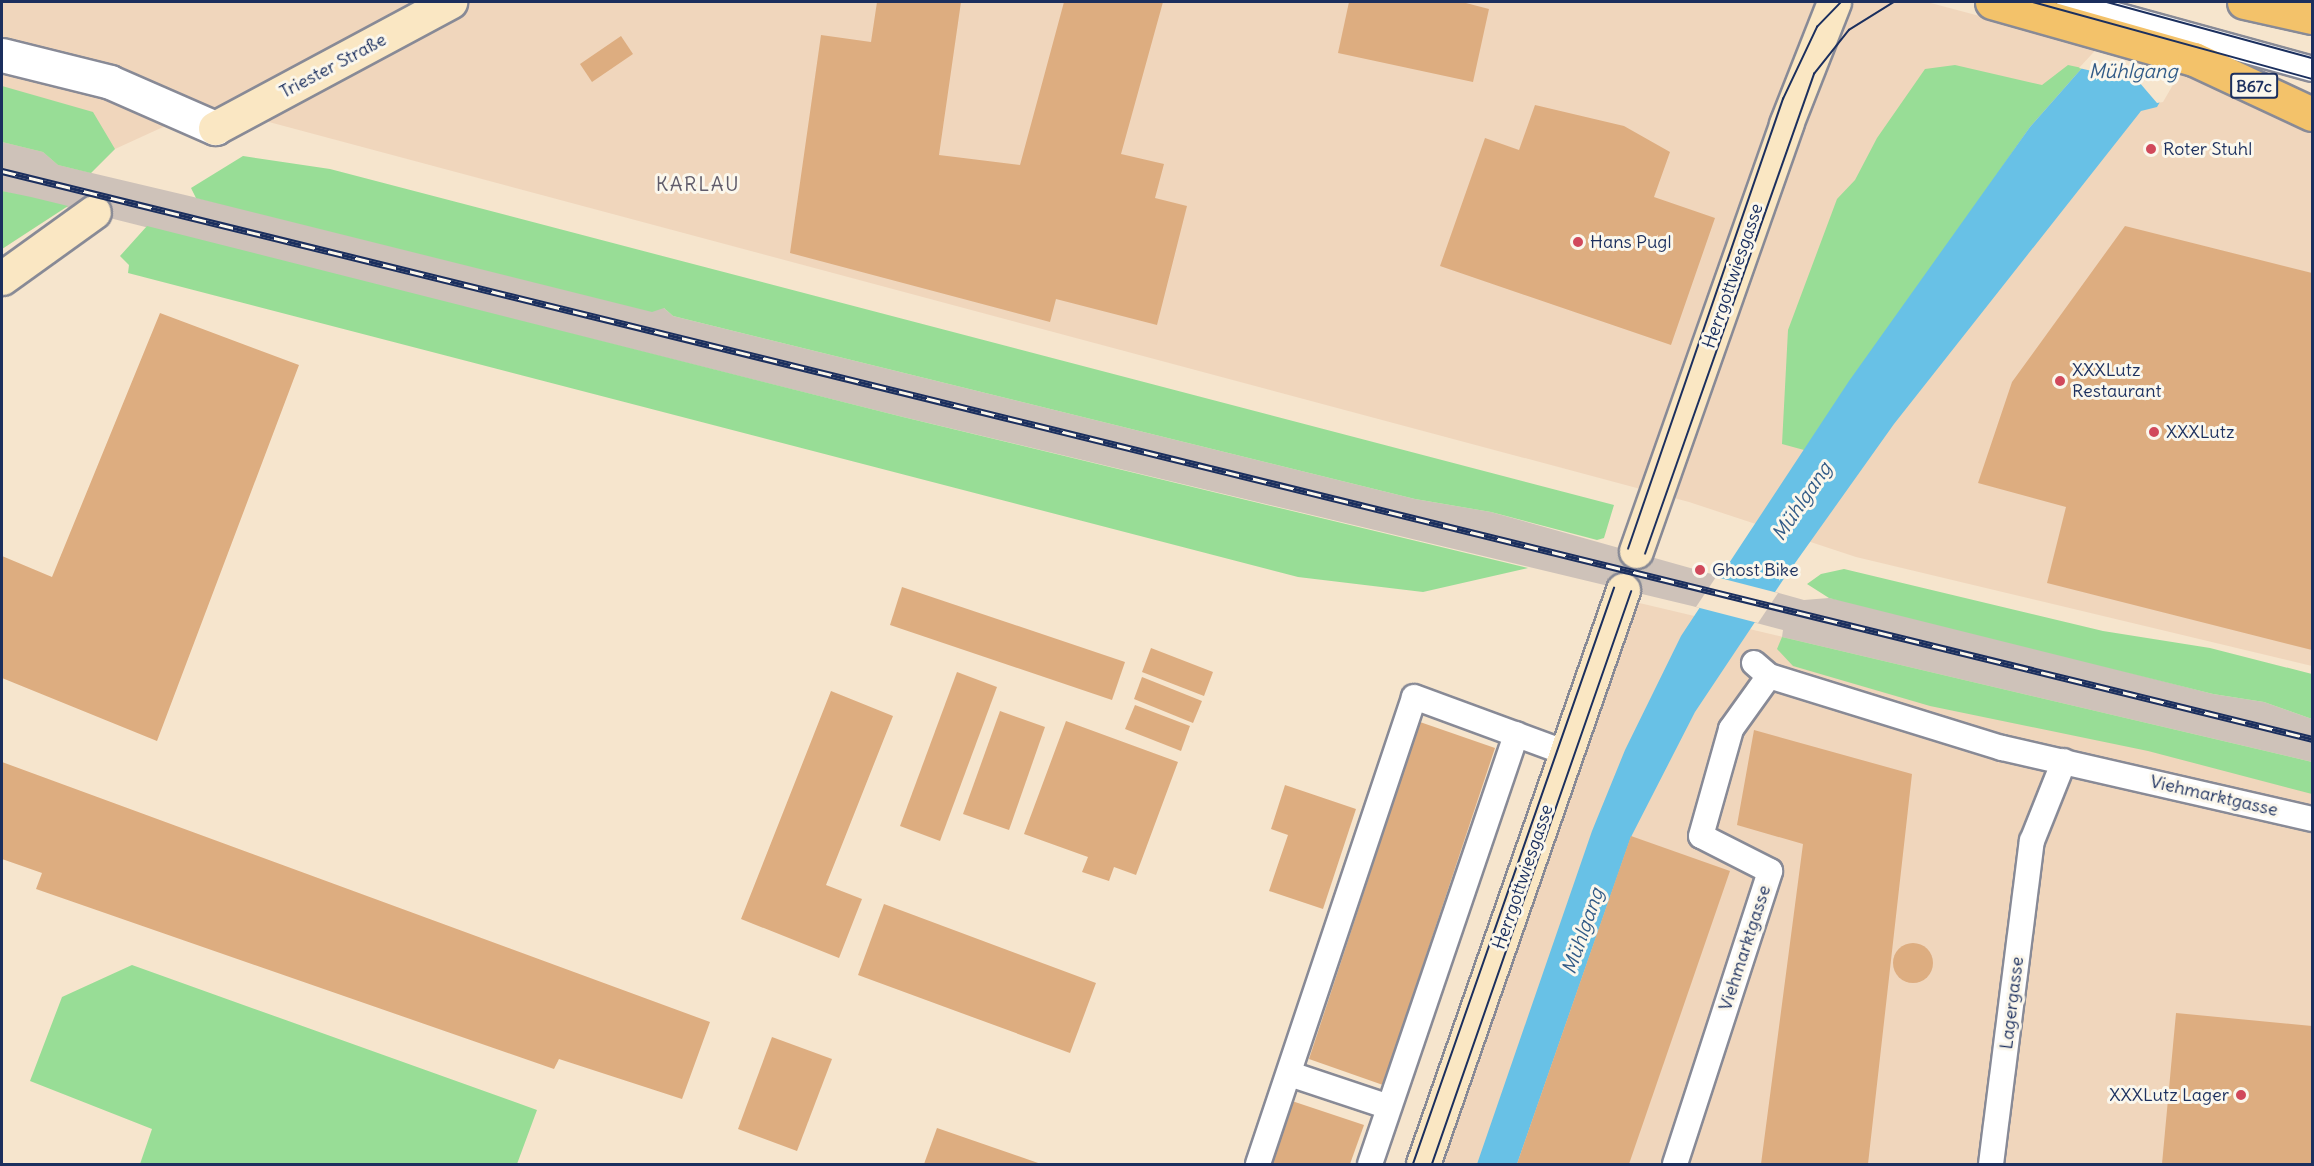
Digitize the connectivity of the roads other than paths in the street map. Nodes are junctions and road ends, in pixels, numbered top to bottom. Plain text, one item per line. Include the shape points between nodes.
1 (450, 2) edge
2 (1834, 2) edge
3 (1992, 2) edge
4 (2069, 2) edge
5 (2244, 2) edge
6 (2313, 17) edge
7 (2107, 23) junction
8 (2201, 50) junction
9 (2, 55) edge
10 (2313, 69) edge
11 (2313, 114) edge
12 (215, 128) joint
13 (94, 212) dead end
14 (2, 278) edge
15 (1636, 551) tunnel mouth
16 (1623, 590) tunnel mouth
17 (1540, 743) junction
18 (2064, 761) junction
19 (2313, 819) edge
20 (1290, 1074) junction
21 (1389, 1107) junction
22 (1258, 1164) edge
23 (1370, 1164) edge
24 (1423, 1164) edge
25 (1675, 1164) edge
26 (1991, 1164) edge

1 - 12 main road, Triester Straße
2 - 15 main road, Herrgottwiesgasse via 1786,124
3 - 7 main road, B67c
4 - 7 lane
5 - 6 main road
7 - 8 main road, B67c
8 - 10 lane
8 - 11 main road, B67c
9 - 12 street via 110,82
13 - 14 main road
16 - 17 main road, Herrgottwiesgasse
17 - 20 lane via 1414,697
17 - 21 lane
17 - 24 main road, Herrgottwiesgasse
18 - 19 lane, Viehmarktgasse
18 - 25 lane, Viehmarktgasse via 2002,748 1762,669 1731,729 1701,836 1770,871
18 - 26 lane, Lagergasse via 2032,842
20 - 21 lane
20 - 22 lane
21 - 23 lane

